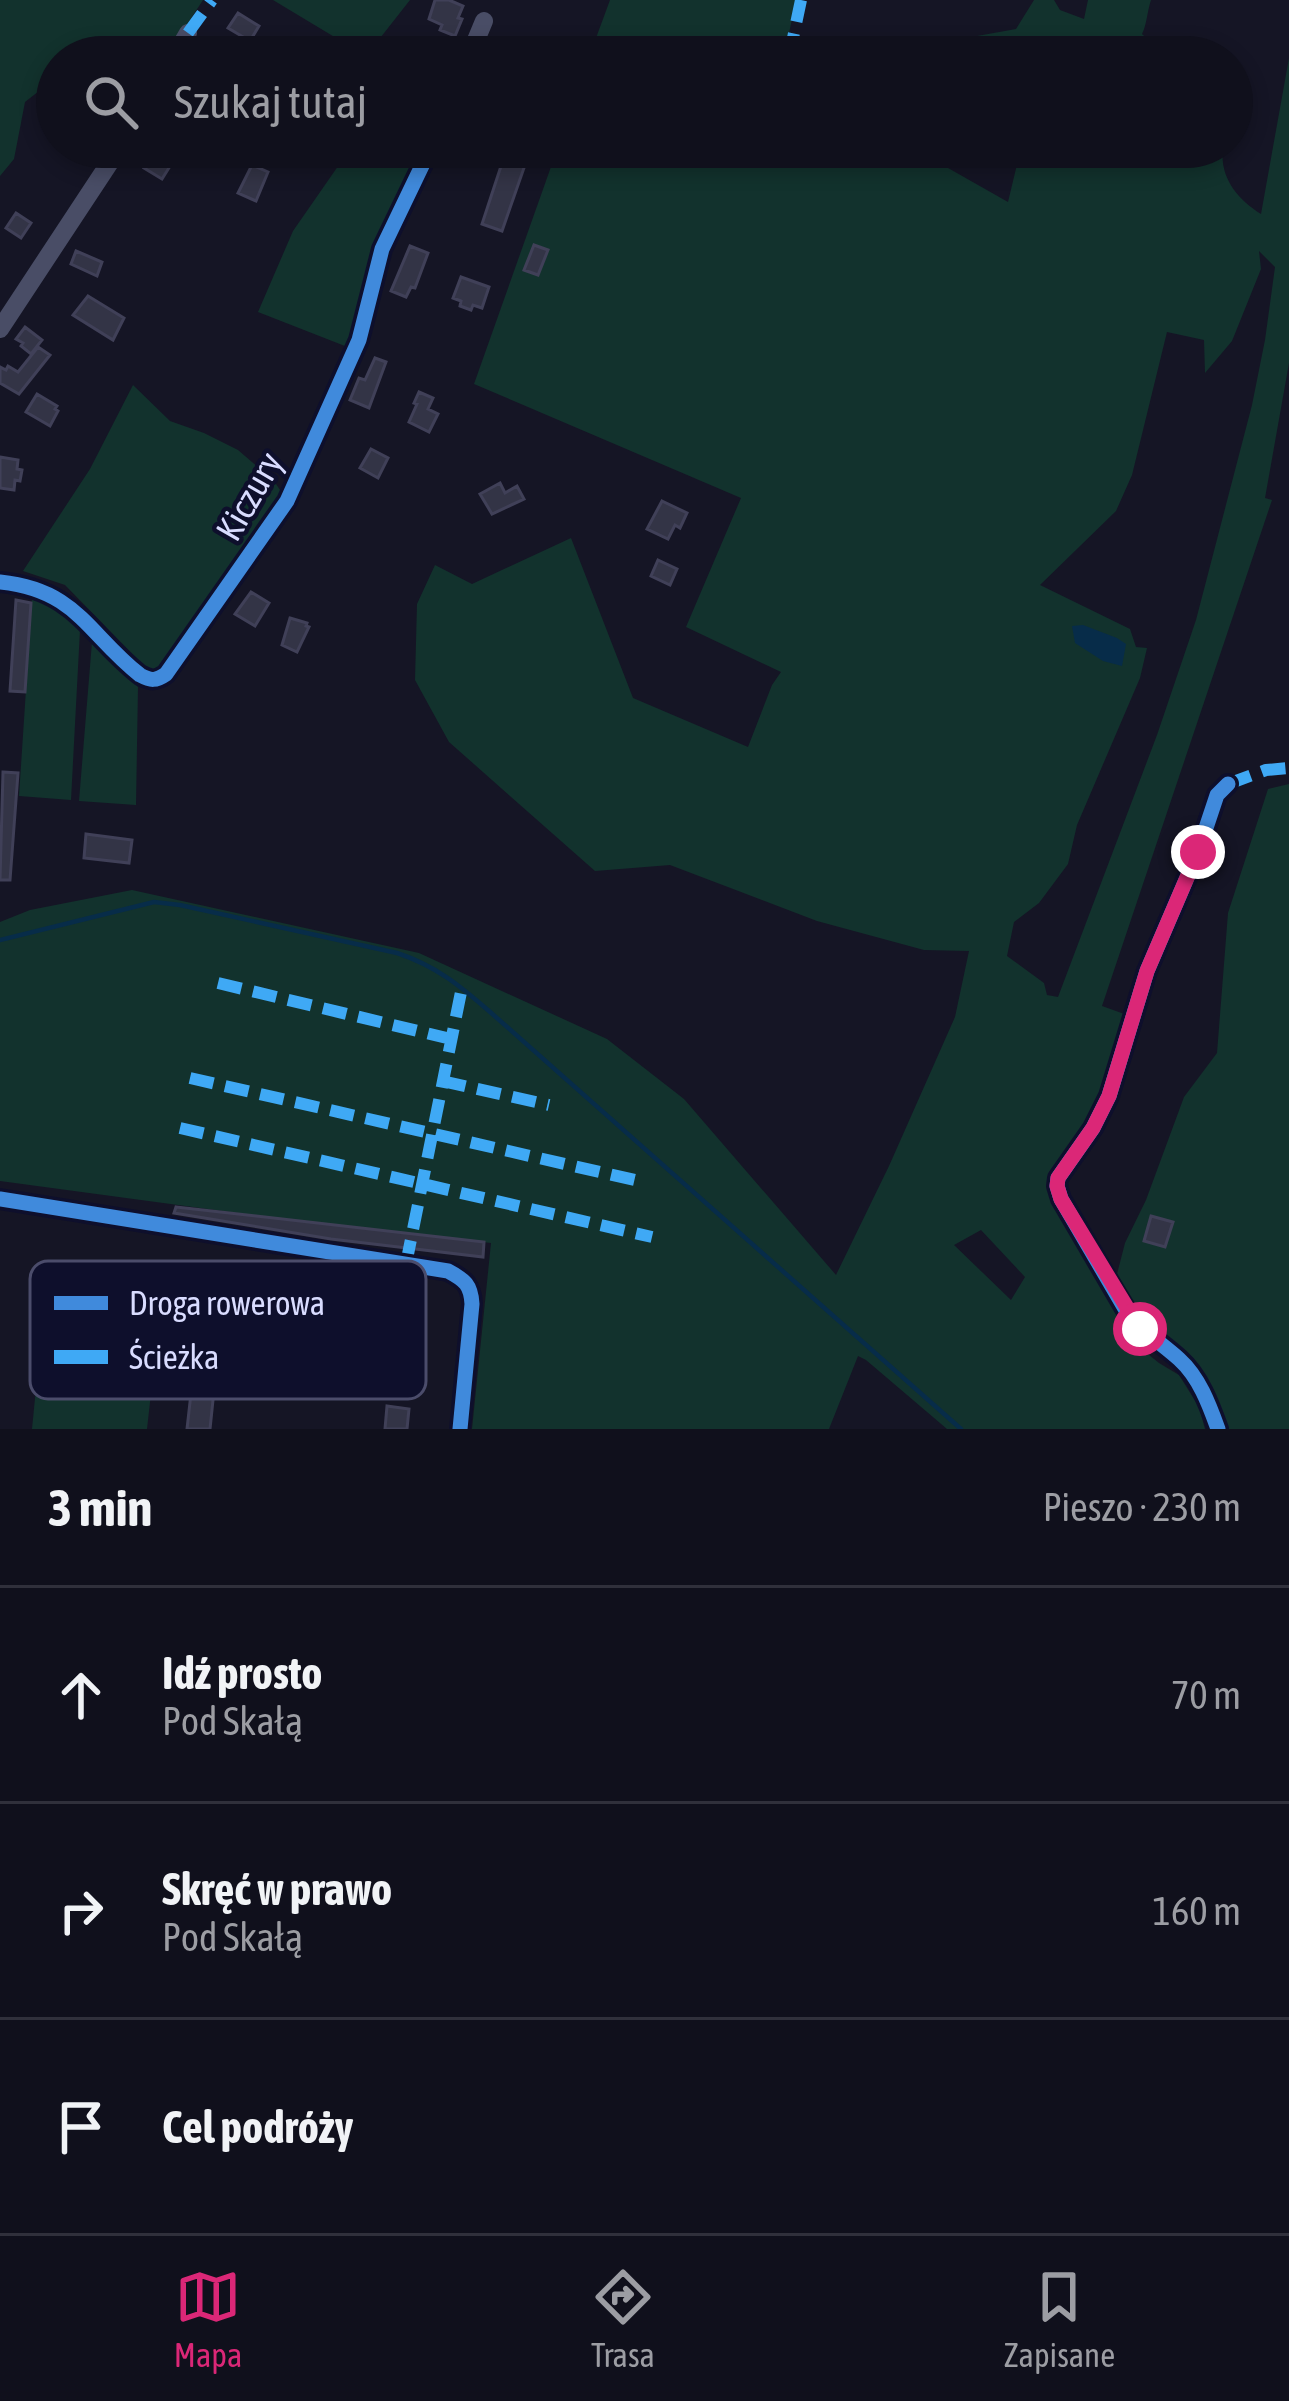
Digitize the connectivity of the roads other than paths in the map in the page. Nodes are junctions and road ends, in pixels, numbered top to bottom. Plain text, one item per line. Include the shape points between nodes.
1 (484, 21) dead end
2 (188, 33) dead end
3 (186, 36) edge
4 (478, 36) edge
5 (106, 168) edge
6 (421, 168) edge
7 (0, 329) edge
8 (0, 582) edge
9 (1228, 784) dead end
10 (0, 1199) edge
11 (386, 1261) edge
12 (426, 1267) edge
13 (460, 1429) edge
14 (1217, 1429) edge

1 - 4 street
2 - 3 street
5 - 7 street
6 - 8 street, Kiczury via 382,249 359,340 287,501 166,674 140,675 57,597
9 - 14 street via 1147,971 1109,1096 1057,1186 1127,1312 1191,1373
10 - 11 street
12 - 13 street via 448,1271 471,1290

